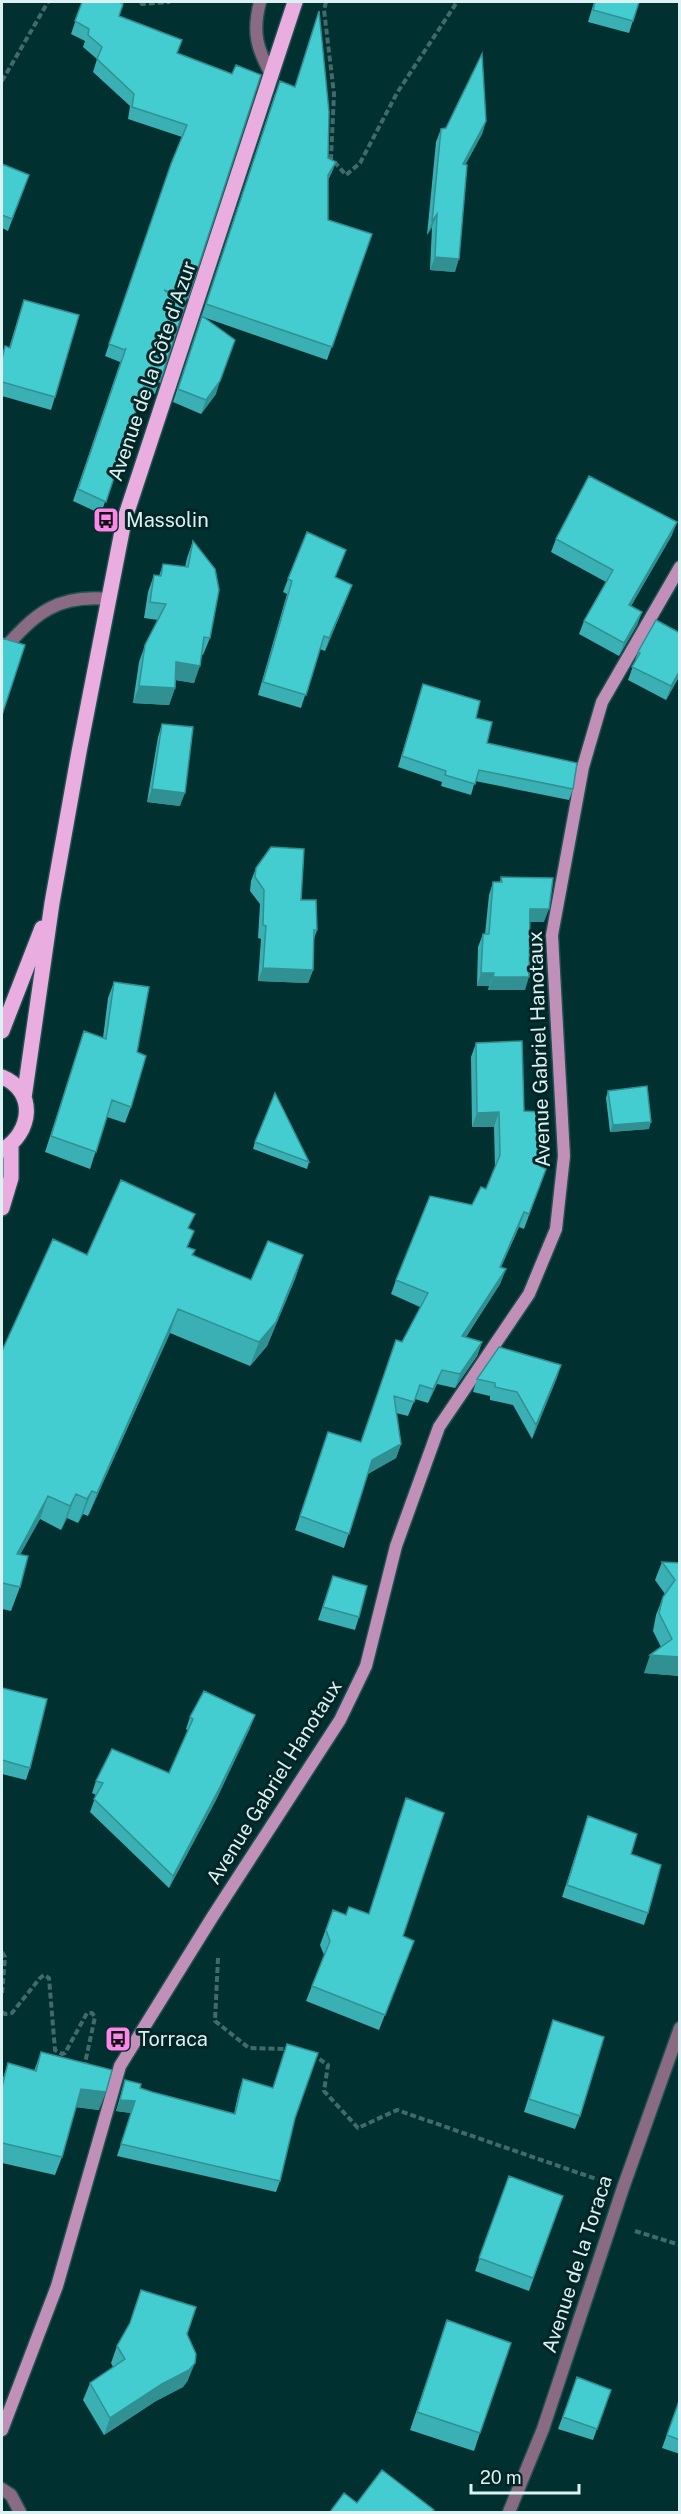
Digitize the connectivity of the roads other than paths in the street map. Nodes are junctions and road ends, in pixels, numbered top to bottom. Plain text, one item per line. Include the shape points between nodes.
1 (260, 2) edge
2 (295, 2) edge
3 (272, 76) junction
4 (680, 567) edge
5 (108, 599) junction
6 (2, 651) edge
7 (52, 903) junction
8 (2, 1030) edge
9 (2, 1077) edge
10 (24, 1098) junction
11 (6, 1147) edge
12 (2, 1208) edge
13 (680, 2028) edge
14 (2, 2430) edge
15 (2, 2489) edge
16 (20, 2512) edge
17 (509, 2512) edge

1 - 3 street via 255,17 257,47
2 - 3 main road, Avenue de la Côte d'Azur
3 - 5 main road, Avenue de la Côte d'Azur via 124,521
4 - 14 main road, Avenue Gabriel Hanotaux via 602,702 583,767 552,935 564,1156 556,1229 529,1294 439,1427 396,1545 366,1666 340,1720 120,2066 57,2286
5 - 6 street via 87,597 60,602 21,629
5 - 7 main road, Avenue de la Côte d'Azur
7 - 8 main road, Avenue de la Côte d'Azur
7 - 10 main road, Avenue de la Côte d'Azur
9 - 10 main road
10 - 11 main road, Avenue de la Côte d'Azur via 25,1124 20,1136
11 - 12 main road via 10,1178
13 - 17 street, Avenue de la Toraca via 622,2188 543,2429
15 - 16 street via 11,2495

